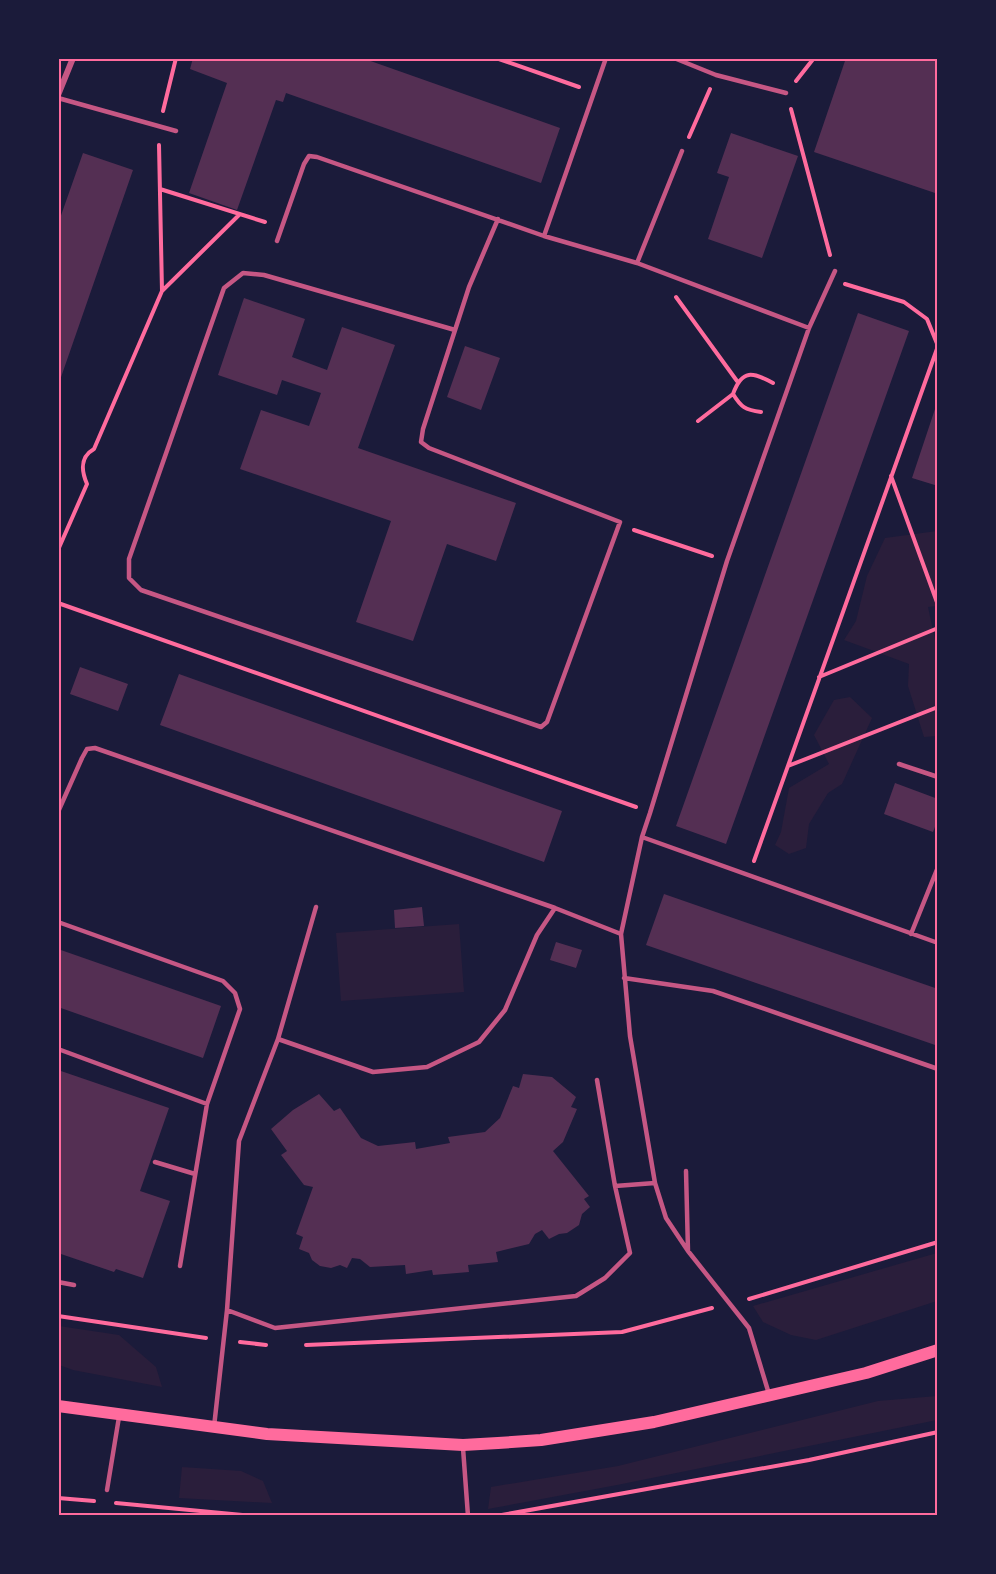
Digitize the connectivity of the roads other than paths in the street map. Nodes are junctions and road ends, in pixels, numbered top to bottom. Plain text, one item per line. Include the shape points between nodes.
1 (73, 58) edge
2 (606, 58) edge
3 (674, 58) edge
4 (786, 93) road end
5 (58, 96) edge
6 (176, 131) dead end
7 (682, 151) road end
8 (498, 219) junction
9 (544, 236) junction
10 (277, 241) dead end
11 (637, 263) junction
12 (835, 271) road end
13 (809, 328) junction
14 (455, 330) junction
15 (899, 764) dead end
16 (938, 777) edge
17 (58, 812) edge
18 (642, 837) junction
19 (938, 867) edge
20 (316, 907) dead end
21 (555, 908) junction
22 (58, 922) edge
23 (621, 933) junction
24 (911, 934) junction
25 (938, 944) edge
26 (624, 978) junction
27 (278, 1039) junction
28 (58, 1049) edge
29 (938, 1069) edge
30 (597, 1080) dead end
31 (207, 1104) junction
32 (155, 1162) dead end
33 (686, 1172) dead end
34 (195, 1174) junction
35 (655, 1183) junction
36 (615, 1186) junction
37 (688, 1251) junction
38 (180, 1266) dead end
39 (58, 1282) edge
40 (74, 1285) dead end
41 (227, 1310) junction
42 (938, 1350) edge
43 (770, 1396) junction
44 (58, 1406) edge
45 (120, 1414) junction
46 (214, 1427) junction
47 (463, 1445) junction
48 (107, 1490) dead end
49 (468, 1515) edge

1 - 5 street
2 - 9 lane
3 - 4 lane via 716,75
5 - 6 lane
7 - 11 lane
8 - 9 lane
8 - 10 lane via 309,156
8 - 14 lane
9 - 11 lane
11 - 13 lane
12 - 13 lane
13 - 18 lane via 727,561
14 - 14 lane via 421,442 620,522 542,727 141,590 129,578 129,559 224,288 243,273 264,275
15 - 16 lane
17 - 21 lane via 87,749 95,748
18 - 23 lane
18 - 24 lane
19 - 24 lane
20 - 27 lane
21 - 23 lane
21 - 27 lane via 537,935 505,1010 479,1042 427,1067 373,1071
22 - 31 lane via 223,981 235,993 240,1009
23 - 26 lane
24 - 25 lane
26 - 29 lane via 713,991
26 - 35 lane
27 - 41 lane via 239,1141
28 - 31 lane
30 - 36 lane
31 - 34 lane
32 - 34 lane
33 - 37 lane
34 - 38 lane
35 - 36 lane
35 - 37 lane via 666,1218
36 - 41 lane via 630,1253 605,1278 576,1296 275,1328
37 - 43 lane via 749,1328
39 - 40 lane
41 - 46 lane
42 - 43 main road via 866,1373
43 - 47 main road via 654,1422 541,1440
44 - 45 main road
45 - 46 main road
45 - 48 lane
46 - 47 main road via 267,1434
47 - 49 lane

